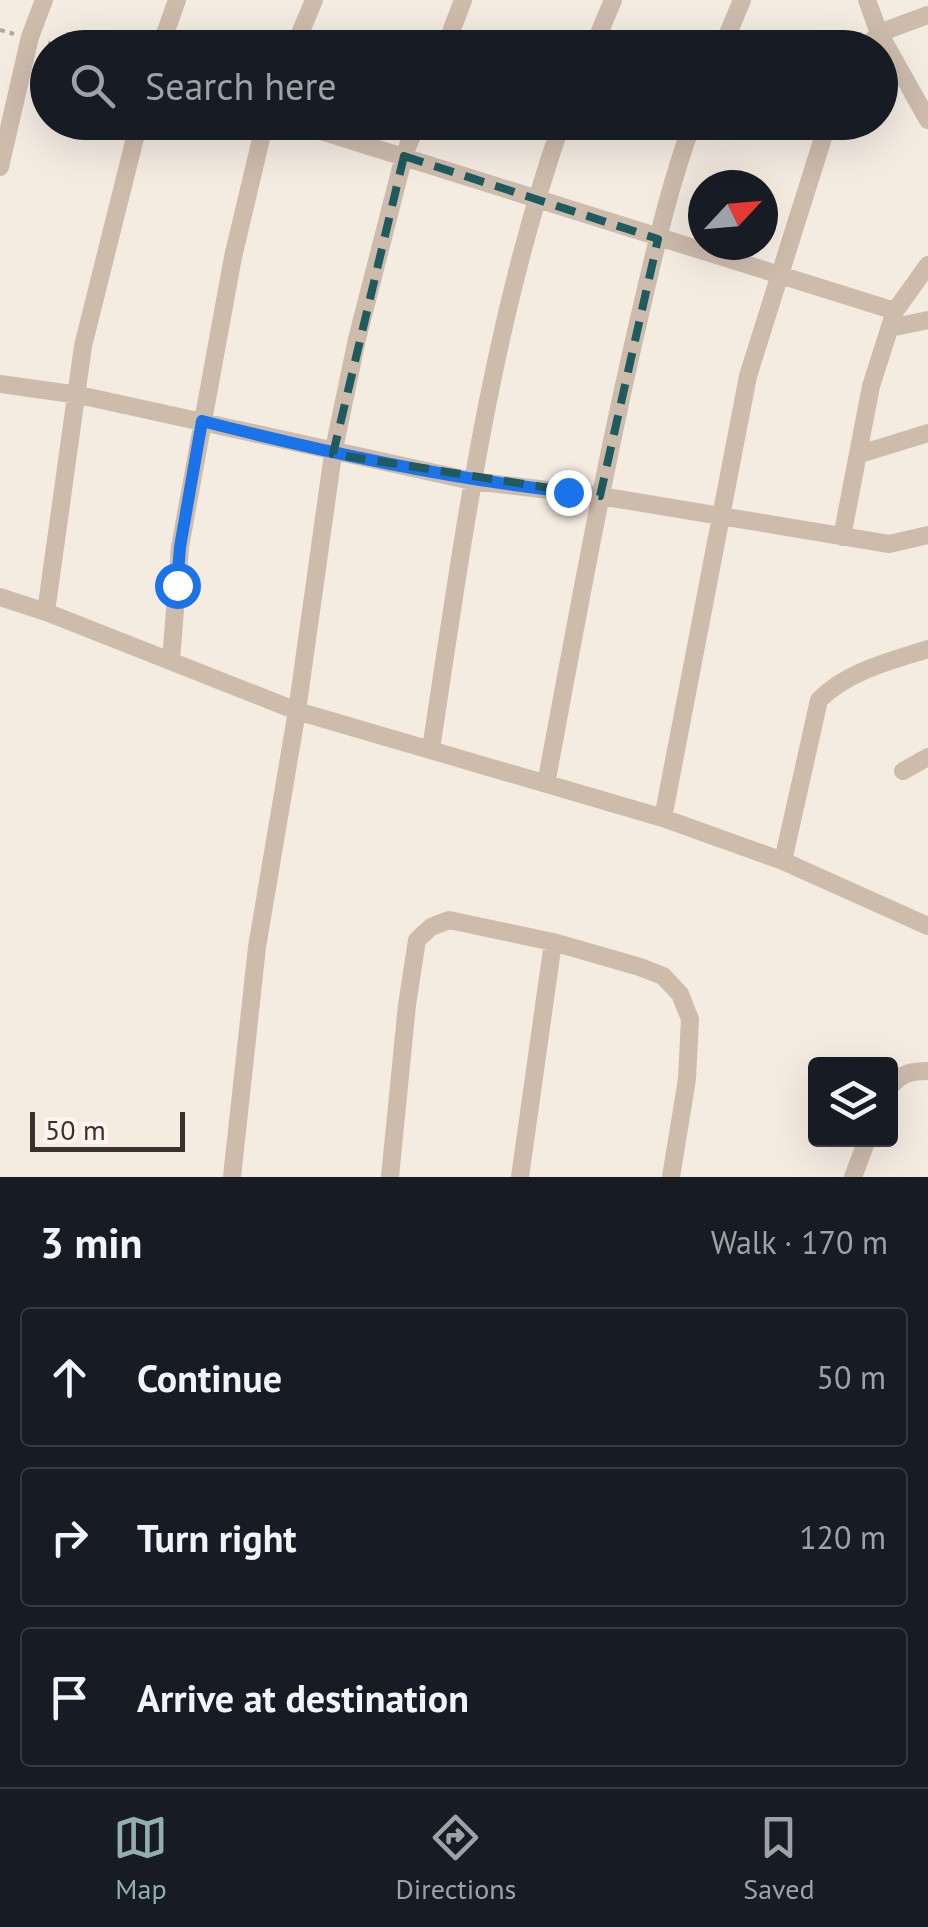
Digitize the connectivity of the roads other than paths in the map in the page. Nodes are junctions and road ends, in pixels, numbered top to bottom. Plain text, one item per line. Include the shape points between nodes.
1 (44, 0) edge
2 (177, 0) edge
3 (314, 0) edge
4 (463, 0) edge
5 (613, 0) edge
6 (742, 0) edge
7 (867, 0) edge
8 (928, 15) edge
9 (33, 30) edge
10 (166, 30) edge
11 (302, 30) edge
12 (452, 30) edge
13 (600, 30) edge
14 (730, 30) edge
15 (871, 30) edge
16 (894, 30) edge
17 (30, 37) edge
18 (898, 77) edge
19 (928, 120) edge
20 (135, 140) edge
21 (261, 140) edge
22 (351, 140) edge
23 (410, 140) edge
24 (556, 140) edge
25 (687, 140) edge
26 (822, 140) edge
27 (404, 156) junction
28 (0, 166) edge
29 (536, 197) junction
30 (658, 239) junction
31 (928, 265) edge
32 (778, 272) junction
33 (893, 320) junction
34 (928, 320) edge
35 (0, 384) edge
36 (79, 396) junction
37 (202, 421) junction
38 (928, 433) edge
39 (333, 454) junction
40 (860, 454) junction
41 (472, 482) junction
42 (600, 496) junction
43 (720, 518) junction
44 (928, 535) edge
45 (842, 538) junction
46 (0, 597) edge
47 (46, 612) junction
48 (928, 649) edge
49 (171, 660) junction
50 (297, 711) junction
51 (430, 749) junction
52 (928, 757) edge
53 (903, 770) dead end
54 (546, 784) junction
55 (664, 818) junction
56 (782, 861) junction
57 (928, 926) edge
58 (552, 942) junction
59 (928, 1071) edge
60 (898, 1078) edge
61 (865, 1147) edge
62 (232, 1177) edge
63 (390, 1177) edge
64 (520, 1177) edge
65 (672, 1177) edge
66 (854, 1177) edge

1 - 9 street
2 - 10 street
3 - 11 street
4 - 12 street
5 - 13 street
6 - 14 street
7 - 15 street
8 - 16 street
17 - 28 street
18 - 19 street
20 - 36 street via 84,346
21 - 37 street
22 - 27 street
23 - 27 street
24 - 29 street
25 - 30 street
26 - 32 street
27 - 29 street
27 - 39 street
29 - 30 street
29 - 41 street
30 - 32 street
30 - 42 street
31 - 33 street
32 - 33 street
32 - 43 street via 748,376
33 - 34 street
33 - 40 street via 871,386
35 - 36 street
36 - 37 street
36 - 47 street
37 - 39 street
37 - 49 street via 180,547
38 - 40 street
39 - 41 street
39 - 50 street
40 - 45 street
41 - 42 street
41 - 51 street
42 - 43 street
42 - 54 street
43 - 45 street
43 - 55 street
44 - 45 street via 889,544
46 - 47 street
47 - 49 street
48 - 56 street via 852,676 819,700
49 - 50 street
50 - 51 street
50 - 62 street via 257,947
51 - 54 street
52 - 53 street
54 - 55 street
55 - 56 street
56 - 57 street
58 - 63 street via 450,920 418,940
58 - 64 street
58 - 65 street via 640,966 680,994 690,1019
59 - 60 street
61 - 66 street

